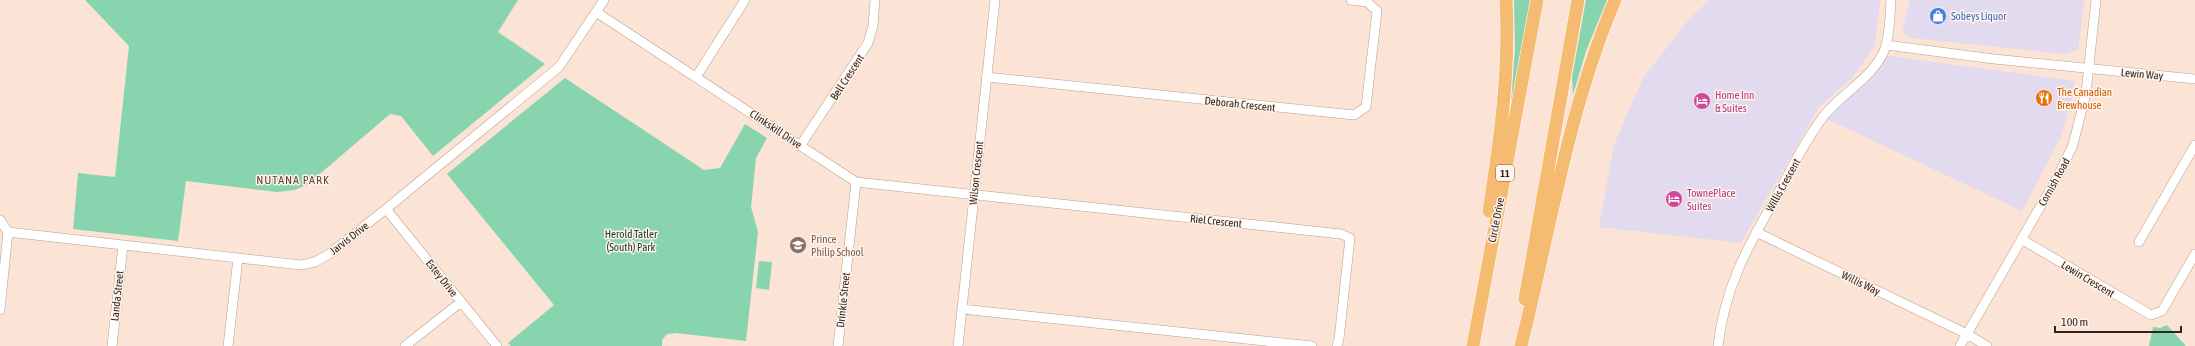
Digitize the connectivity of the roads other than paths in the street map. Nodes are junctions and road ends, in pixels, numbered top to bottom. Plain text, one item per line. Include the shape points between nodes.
1 (604, 0) edge
2 (745, 0) edge
3 (875, 0) edge
4 (994, 0) edge
5 (1351, 0) edge
6 (1506, 0) edge
7 (1537, 0) edge
8 (1578, 0) edge
9 (1615, 0) edge
10 (1891, 0) edge
11 (2096, 0) edge
12 (596, 12) junction
13 (1886, 46) junction
14 (2089, 69) junction
15 (696, 77) junction
16 (986, 77) junction
17 (2195, 79) edge
18 (2195, 145) edge
19 (800, 146) junction
20 (856, 182) junction
21 (974, 195) junction
22 (386, 209) junction
23 (0, 220) edge
24 (8, 232) junction
25 (1756, 232) junction
26 (2021, 239) junction
27 (2139, 242) dead end
28 (123, 245) junction
29 (2195, 254) edge
30 (238, 258) junction
31 (461, 302) junction
32 (962, 309) junction
33 (0, 310) edge
34 (1967, 334) junction
35 (112, 346) edge
36 (228, 346) edge
37 (405, 346) edge
38 (497, 346) edge
39 (838, 346) edge
40 (958, 346) edge
41 (1312, 346) edge
42 (1337, 346) edge
43 (1472, 346) edge
44 (1517, 346) edge
45 (1521, 346) edge
46 (1718, 346) edge
47 (1960, 346) edge
48 (1987, 346) edge

1 - 12 street, Jarvis Drive
2 - 15 street
3 - 19 street, Bell Crescent via 873,26 868,44
4 - 16 street, Wilson Crescent
5 - 16 street, Deborah Crescent via 1367,2 1377,11 1366,107 1354,115
6 - 43 highway via 1507,59 1499,144
7 - 43 highway, Circle Drive / 11
8 - 44 highway
9 - 45 highway via 1589,67 1572,126
10 - 13 street, Willis Crescent
11 - 14 street, Cornish Road
12 - 15 street, Clinkskill Drive
12 - 22 street, Jarvis Drive via 559,67
13 - 14 street
13 - 25 street, Willis Crescent via 1866,76 1823,117
14 - 17 street, Lewin Way
14 - 26 street, Cornish Road via 2081,121 2073,145
15 - 19 street, Clinkskill Drive
16 - 21 street, Wilson Crescent
18 - 27 street
19 - 20 street, Clinkskill Drive
20 - 21 street, Clinkskill Drive
20 - 39 street, Drinkle Street
21 - 32 street, Wilson Crescent
21 - 42 street, Riel Crescent via 1341,234 1350,238
22 - 30 street, Jarvis Drive via 315,262 301,265
22 - 31 street, Estey Drive
23 - 24 street
24 - 28 street, Jarvis Drive
24 - 33 street
25 - 34 street, Willis Way
25 - 46 street, Willis Crescent via 1727,298
26 - 29 street, Lewin Crescent via 2152,315 2162,312
26 - 34 street, Cornish Road
28 - 30 street, Jarvis Drive
28 - 35 street, Landa Street
30 - 36 street
31 - 37 street
31 - 38 street, Estey Drive
32 - 40 street, Wilson Crescent
32 - 41 street
34 - 47 street, Cornish Road
34 - 48 street, Willis Way

